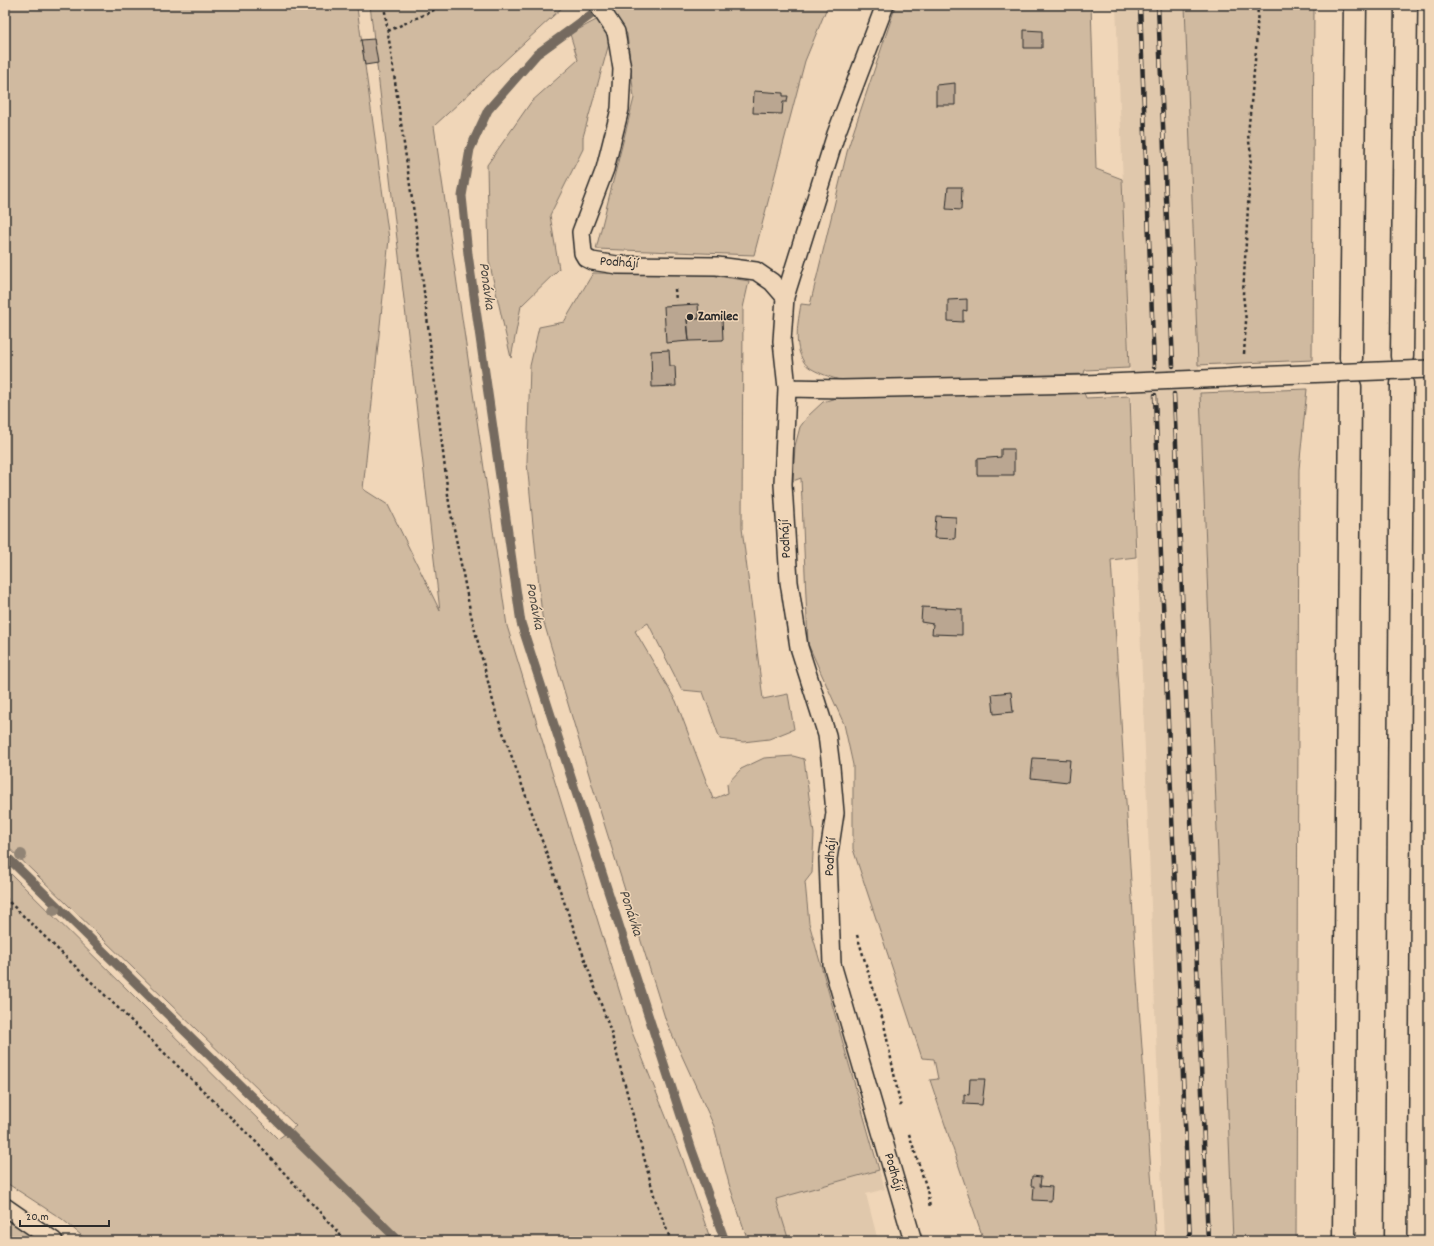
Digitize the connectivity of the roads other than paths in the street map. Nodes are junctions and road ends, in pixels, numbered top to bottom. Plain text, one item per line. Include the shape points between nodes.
1 (598, 5) edge
2 (885, 5) edge
3 (1355, 5) edge
4 (1406, 5) edge
5 (785, 297) junction
6 (1402, 356) dead end
7 (1351, 358) dead end
8 (1429, 369) edge
9 (1402, 384) dead end
10 (1350, 387) dead end
11 (787, 388) junction
12 (5, 1207) edge
13 (54, 1241) edge
14 (914, 1241) edge
15 (1344, 1241) edge
16 (1396, 1241) edge

1 - 5 lane, Podhájí via 616,32 622,69 620,109 605,169 581,232 583,253 586,258 618,265 717,266 756,271 772,282
2 - 5 lane via 836,134
3 - 7 highway
4 - 6 highway
5 - 11 lane, Podhájí via 782,341
8 - 11 lane, bridge via 1085,384
9 - 16 highway
10 - 15 highway
11 - 14 lane, Podhájí via 783,484 789,582 799,647 826,735 835,813 828,859 832,964
12 - 13 lane

